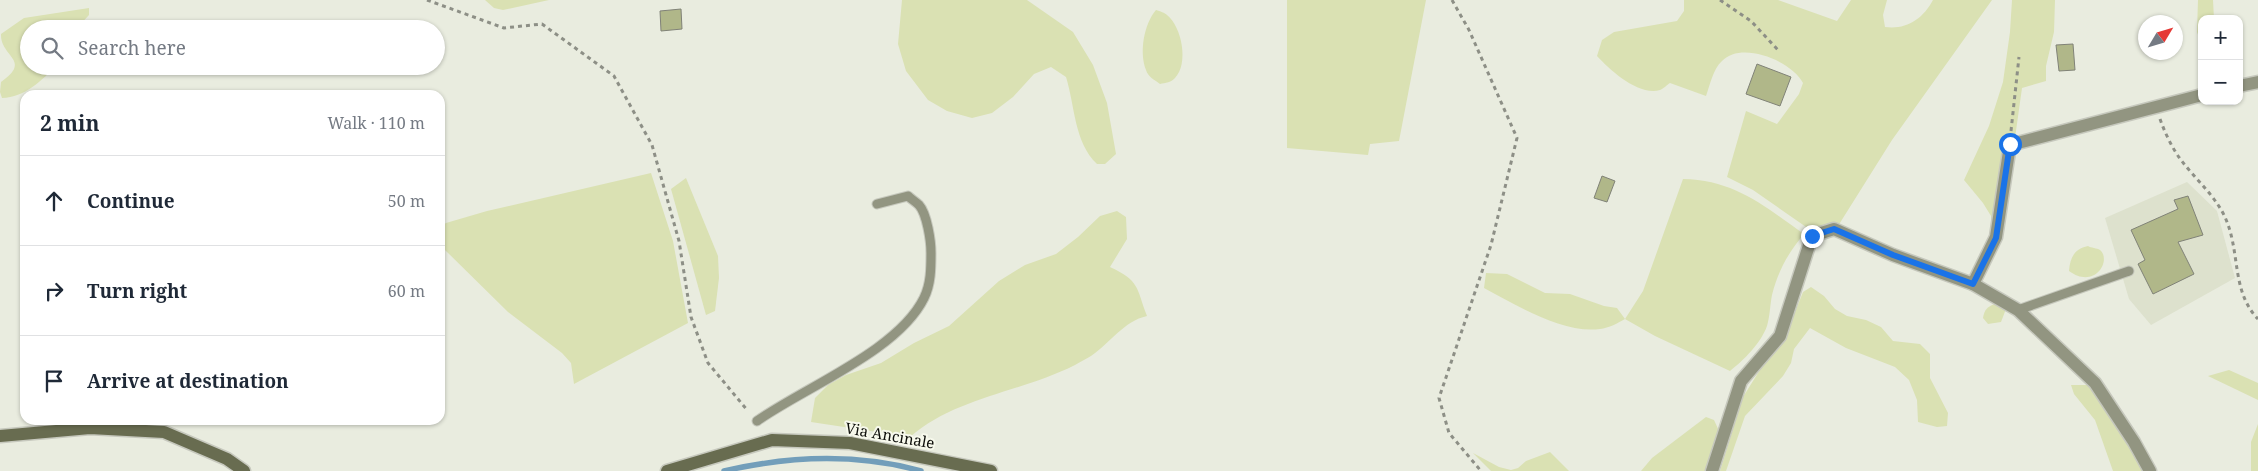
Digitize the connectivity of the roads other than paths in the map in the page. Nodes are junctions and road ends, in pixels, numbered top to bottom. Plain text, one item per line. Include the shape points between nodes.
1 (2258, 82) edge
2 (2243, 85) edge
3 (2198, 96) edge
4 (877, 204) dead end
5 (2129, 272) dead end
6 (1973, 284) junction
7 (2018, 310) junction
8 (757, 421) road end
9 (0, 436) edge
10 (244, 471) edge
11 (667, 471) edge
12 (991, 471) edge
13 (1712, 471) edge
14 (2150, 471) edge

1 - 2 street
3 - 6 street via 2010,144 1996,238
4 - 8 lane via 908,196 921,207 931,239 931,275 924,297 911,320 863,358
5 - 7 lane
6 - 7 street
6 - 13 street via 1834,229 1812,236 1780,336 1741,381
7 - 14 street via 2095,383
9 - 10 main road via 90,428 164,432 228,459
11 - 12 main road, Via Ancinale via 772,440 850,443

